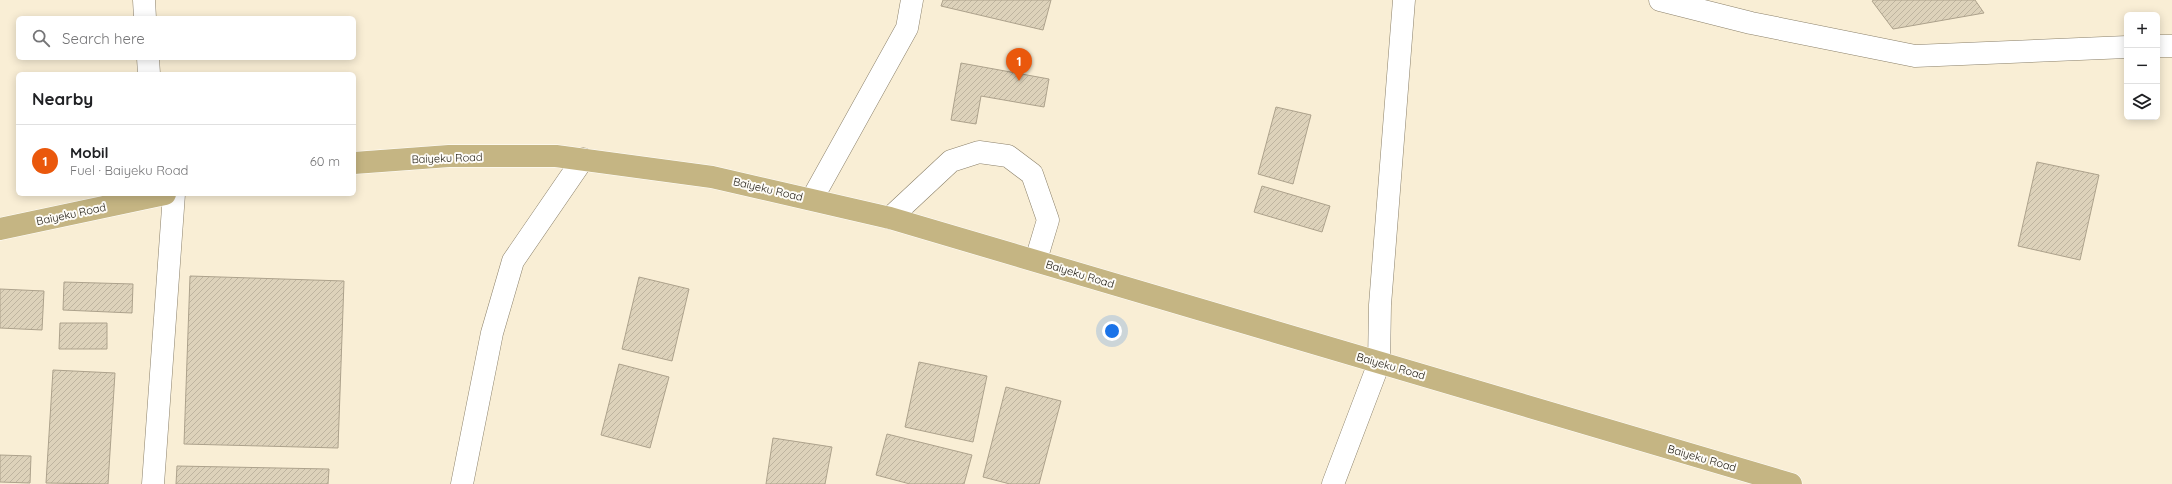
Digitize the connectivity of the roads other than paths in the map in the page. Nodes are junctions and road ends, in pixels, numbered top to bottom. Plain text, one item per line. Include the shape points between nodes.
1 (144, 0) edge
2 (912, 0) edge
3 (1404, 0) edge
4 (1660, 0) edge
5 (145, 16) edge
6 (2160, 46) edge
7 (2172, 46) edge
8 (2124, 47) edge
9 (148, 60) edge
10 (149, 72) edge
11 (583, 158) junction
12 (356, 164) edge
13 (154, 196) edge
14 (163, 196) edge
15 (812, 199) junction
16 (890, 218) junction
17 (0, 229) edge
18 (1036, 260) junction
19 (1379, 363) junction
20 (153, 484) edge
21 (462, 484) edge
22 (1333, 484) edge
23 (1791, 484) edge

1 - 5 street
2 - 15 street via 907,28
3 - 19 street via 1380,305
4 - 8 street via 1751,23 1915,56
6 - 7 street
9 - 10 street
11 - 12 main road, Baiyeku Road via 449,156
11 - 15 main road, Baiyeku Road via 712,176
11 - 21 street via 513,262 492,333
13 - 17 main road, Baiyeku Road
14 - 20 street via 165,292
15 - 16 main road, Baiyeku Road
16 - 18 main road, Baiyeku Road
16 - 18 street via 951,162 979,152 1008,156 1032,174 1048,220
18 - 19 main road, Baiyeku Road
19 - 22 street
19 - 23 main road, Baiyeku Road

